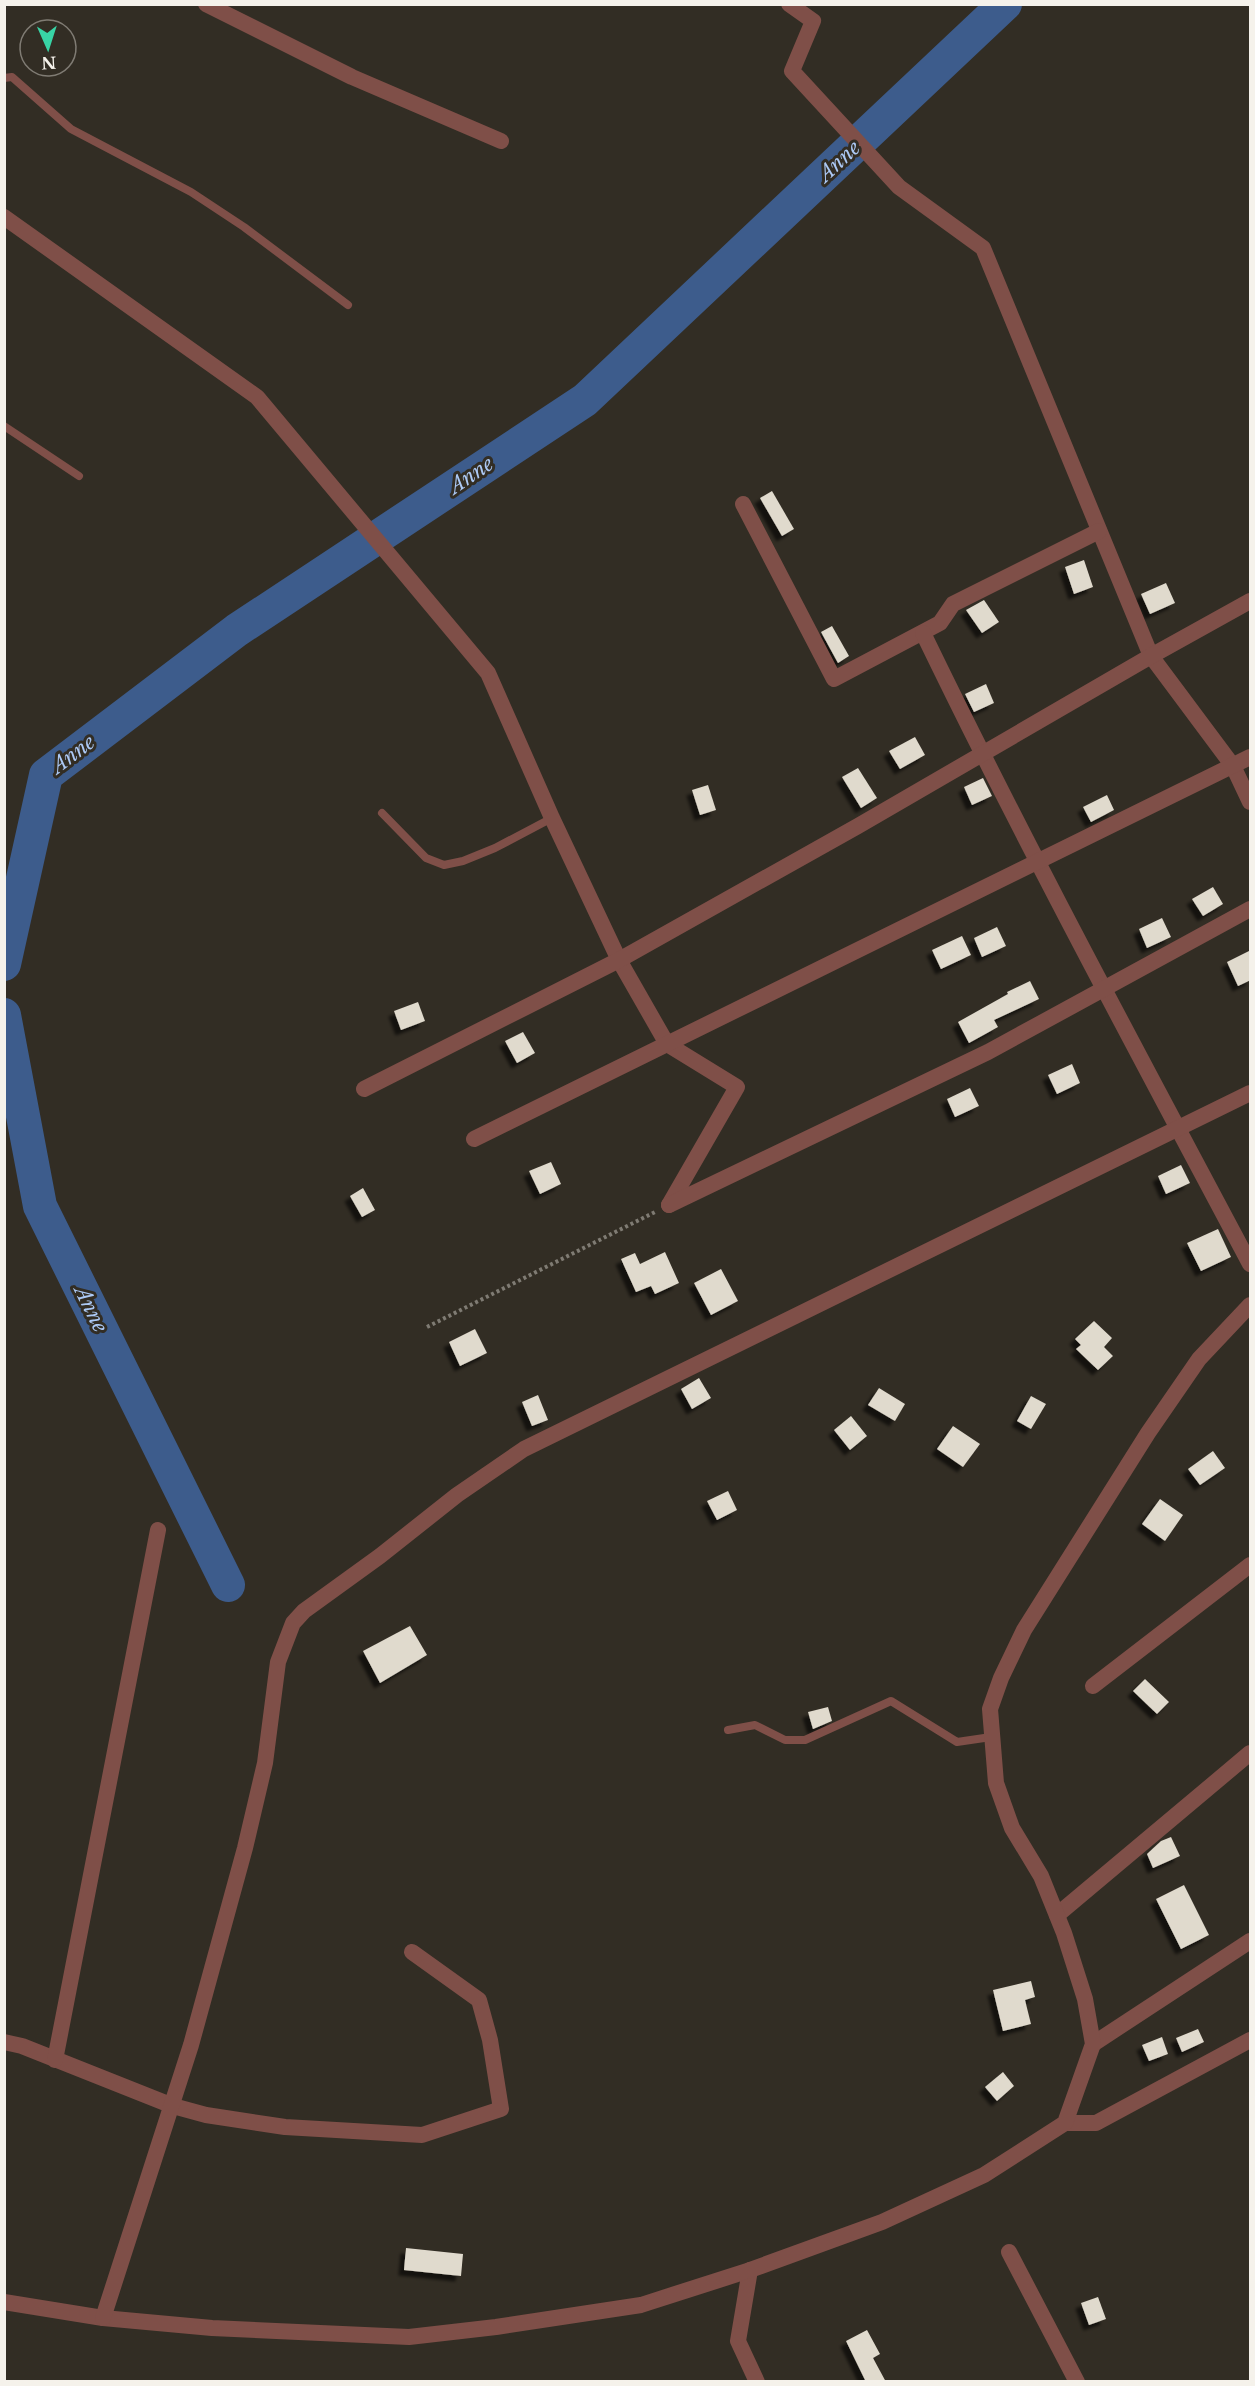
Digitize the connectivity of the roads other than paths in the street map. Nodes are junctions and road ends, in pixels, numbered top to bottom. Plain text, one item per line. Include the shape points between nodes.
1 (206, 4) edge
2 (789, 4) edge
3 (4, 78) edge
4 (501, 141) dead end
5 (4, 217) edge
6 (348, 305) dead end
7 (4, 426) edge
8 (79, 476) dead end
9 (743, 504) dead end
10 (1099, 531) junction
11 (1251, 601) edge
12 (923, 633) junction
13 (1151, 656) junction
14 (982, 755) junction
15 (1251, 757) edge
16 (1233, 766) junction
17 (1251, 802) edge
18 (382, 813) dead end
19 (552, 818) junction
20 (1037, 862) junction
21 (1251, 909) edge
22 (620, 960) junction
23 (1104, 989) junction
24 (668, 1044) junction
25 (364, 1089) dead end
26 (1251, 1093) edge
27 (1178, 1128) junction
28 (474, 1139) dead end
29 (1251, 1264) edge
30 (1251, 1305) edge
31 (158, 1530) dead end
32 (1251, 1565) edge
33 (1093, 1686) dead end
34 (728, 1730) dead end
35 (991, 1737) junction
36 (1251, 1753) edge
37 (1057, 1915) junction
38 (1251, 1941) edge
39 (412, 1952) dead end
40 (1251, 2040) edge
41 (4, 2042) edge
42 (1093, 2044) junction
43 (55, 2060) junction
44 (172, 2106) junction
45 (1065, 2124) junction
46 (1009, 2252) dead end
47 (750, 2270) junction
48 (4, 2302) edge
49 (103, 2318) junction
50 (757, 2382) edge
51 (1077, 2382) edge

1 - 4 street via 352,77
2 - 10 street via 813,21 792,71 899,187 983,248
3 - 6 lane via 12,78 70,129 191,192 235,221
5 - 19 street via 257,397 488,673
7 - 8 lane
9 - 12 street via 834,679
10 - 12 street via 953,604 940,623
10 - 13 street
11 - 13 street
12 - 14 street
13 - 14 street
13 - 16 street
14 - 20 street
14 - 22 street
15 - 16 street
16 - 17 street
16 - 20 street
18 - 19 lane via 426,858 444,865 495,848
19 - 22 street
20 - 23 street
20 - 24 street
21 - 23 street
22 - 24 street
22 - 25 street
23 - 24 street via 988,1053 669,1205 737,1087
23 - 27 street
24 - 28 street
26 - 27 street
27 - 29 street
27 - 44 street via 524,1449 304,1611 293,1623 278,1662 265,1763 250,1827
30 - 35 street via 1199,1359 1024,1630 990,1709
31 - 43 street
32 - 33 street
34 - 35 lane via 755,1725 785,1740 805,1740 891,1701 957,1742
35 - 37 street via 996,1783 1012,1828 1041,1876
36 - 37 street
37 - 42 street via 1085,1999
38 - 42 street
39 - 44 street via 479,2000 501,2109 422,2135 285,2127
40 - 45 street via 1096,2123
41 - 43 street
42 - 45 street
43 - 44 street
44 - 49 street
45 - 47 street via 984,2175 882,2222
46 - 51 street
47 - 49 street via 641,2305 409,2337 212,2328
47 - 50 street via 738,2341
48 - 49 street

